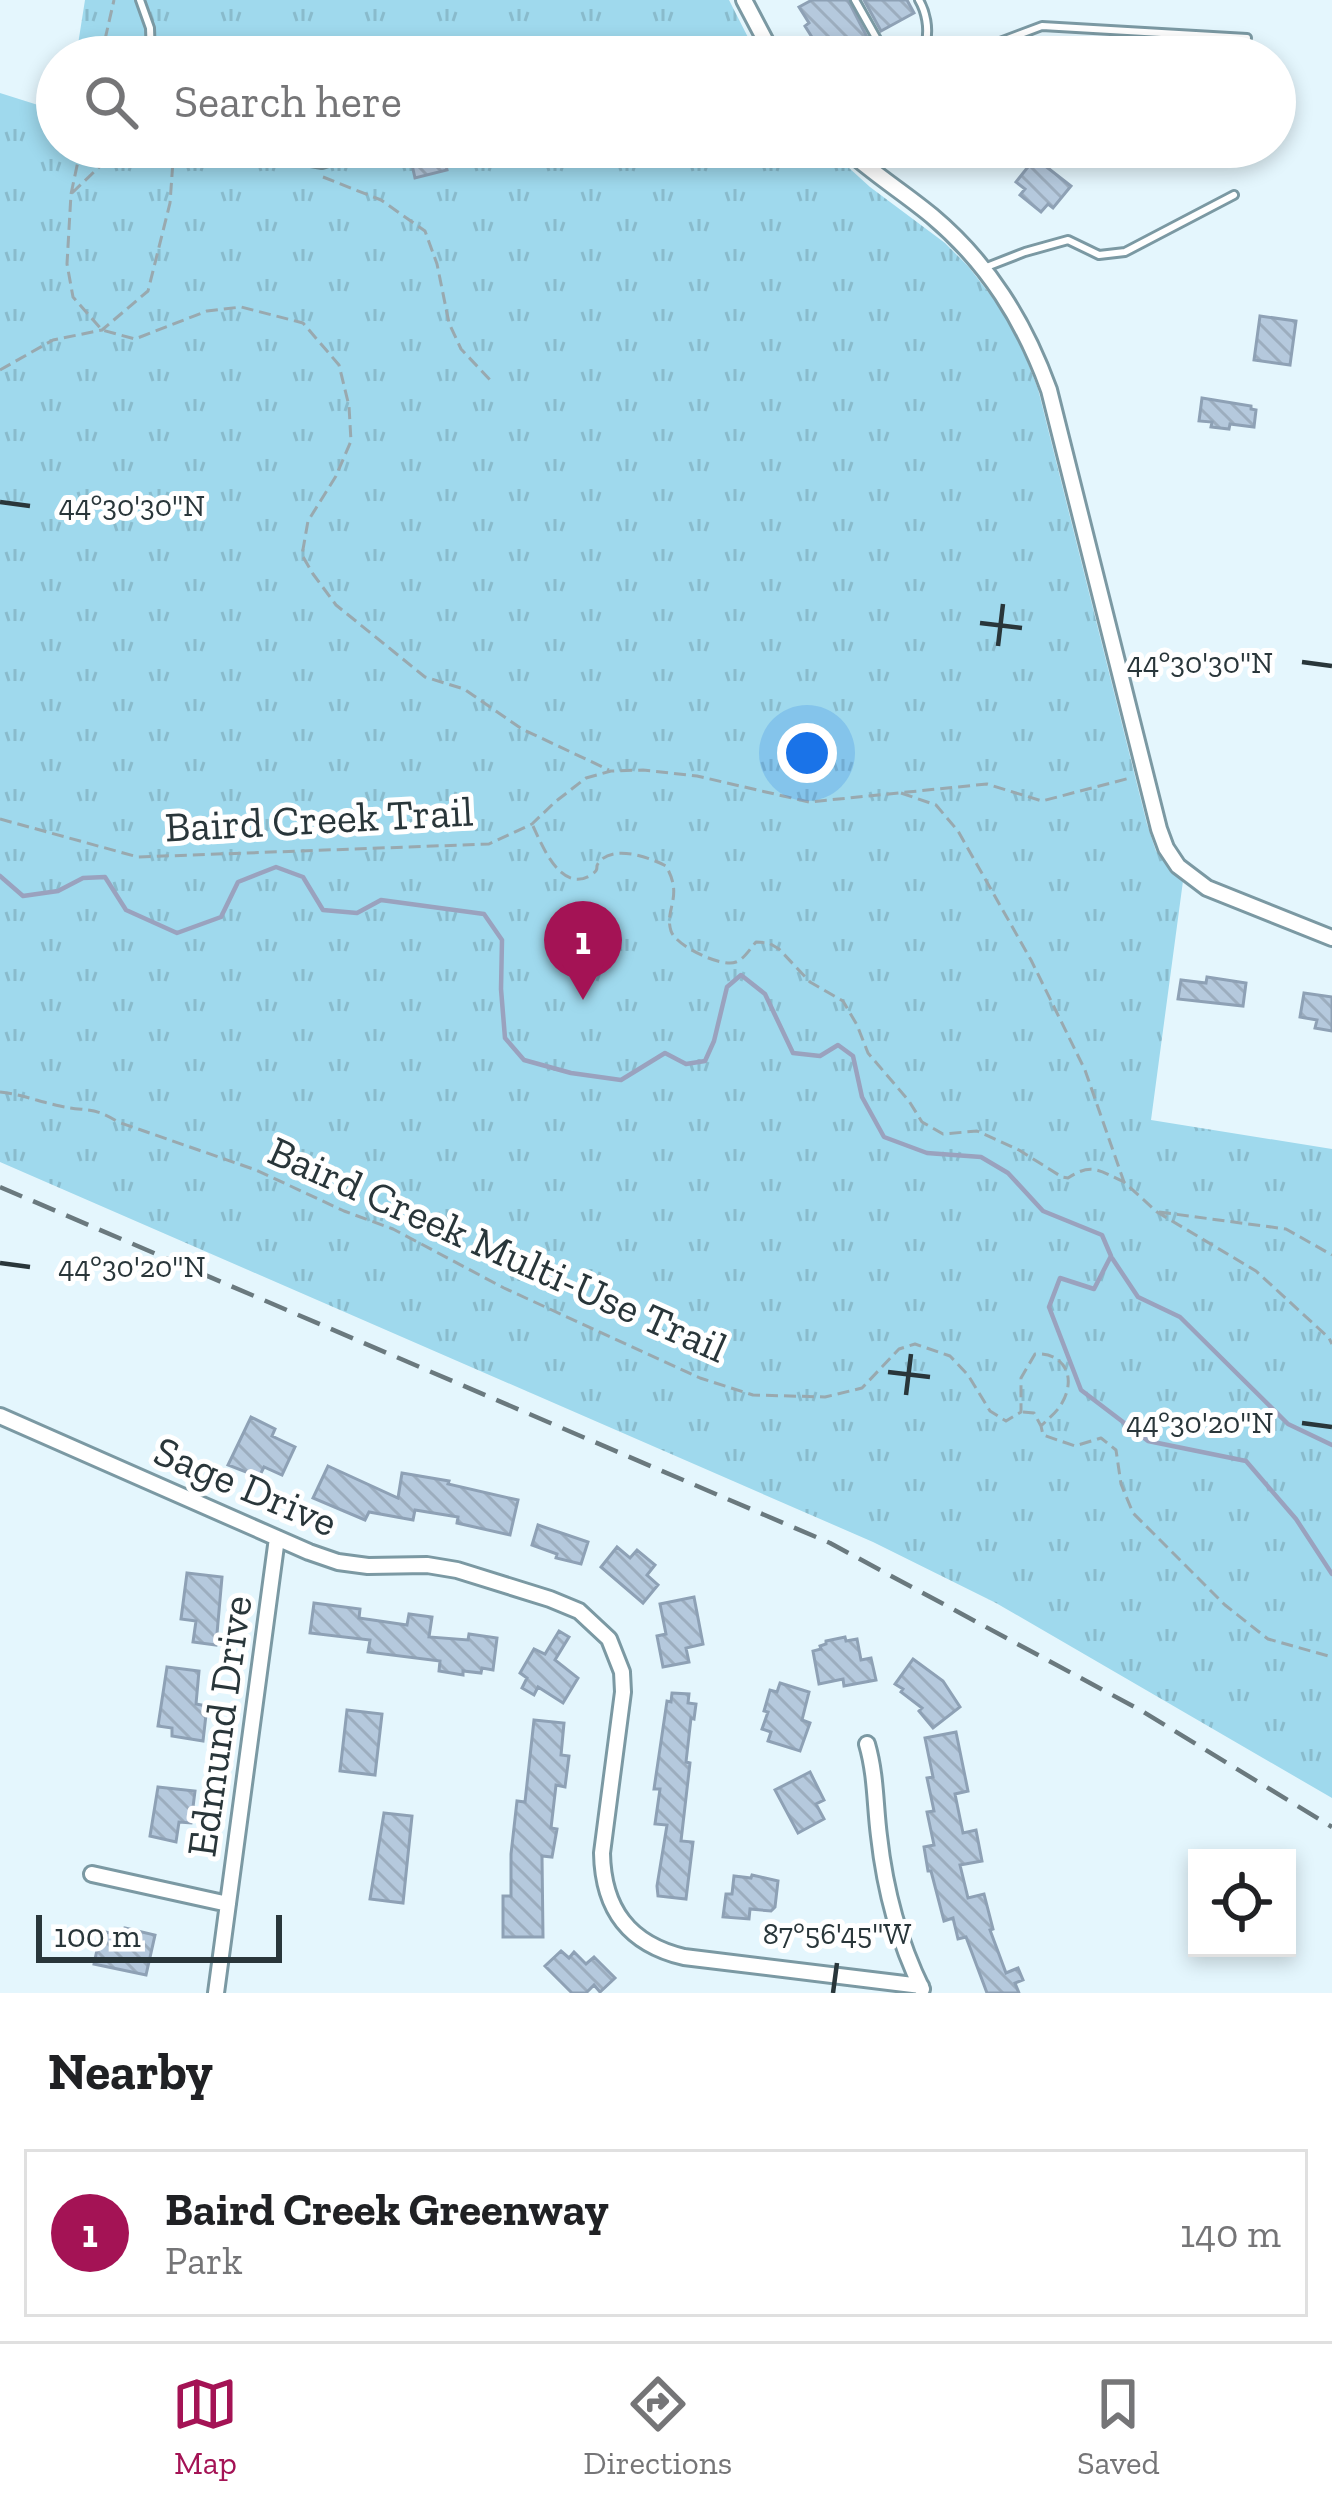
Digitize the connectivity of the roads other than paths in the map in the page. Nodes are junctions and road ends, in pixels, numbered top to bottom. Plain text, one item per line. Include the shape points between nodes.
1 (140, 0) edge
2 (744, 0) edge
3 (855, 0) edge
4 (919, 0) edge
5 (150, 36) edge
6 (763, 36) edge
7 (877, 36) edge
8 (927, 36) edge
9 (1016, 36) edge
10 (1212, 36) edge
11 (867, 168) edge
12 (1234, 196) dead end
13 (984, 268) junction
14 (1332, 938) edge
15 (0, 1416) edge
16 (277, 1538) junction
17 (867, 1744) dead end
18 (92, 1874) dead end
19 (228, 1904) junction
20 (923, 1989) edge
21 (216, 1993) edge

1 - 5 lane
2 - 6 street
3 - 7 lane
4 - 8 lane
9 - 10 lane via 1042,26
11 - 13 street
12 - 13 lane via 1125,252 1099,255 1068,241
13 - 14 street via 1023,327 1049,390 1166,848 1207,888
15 - 16 street, Sage Drive
16 - 19 street, Edmund Drive
16 - 20 street, Sage Drive via 338,1562 457,1570 579,1611 605,1635 623,1692 602,1853 606,1890 619,1917 649,1945 684,1957
17 - 20 street via 883,1872
18 - 19 street
19 - 21 street, Edmund Drive

